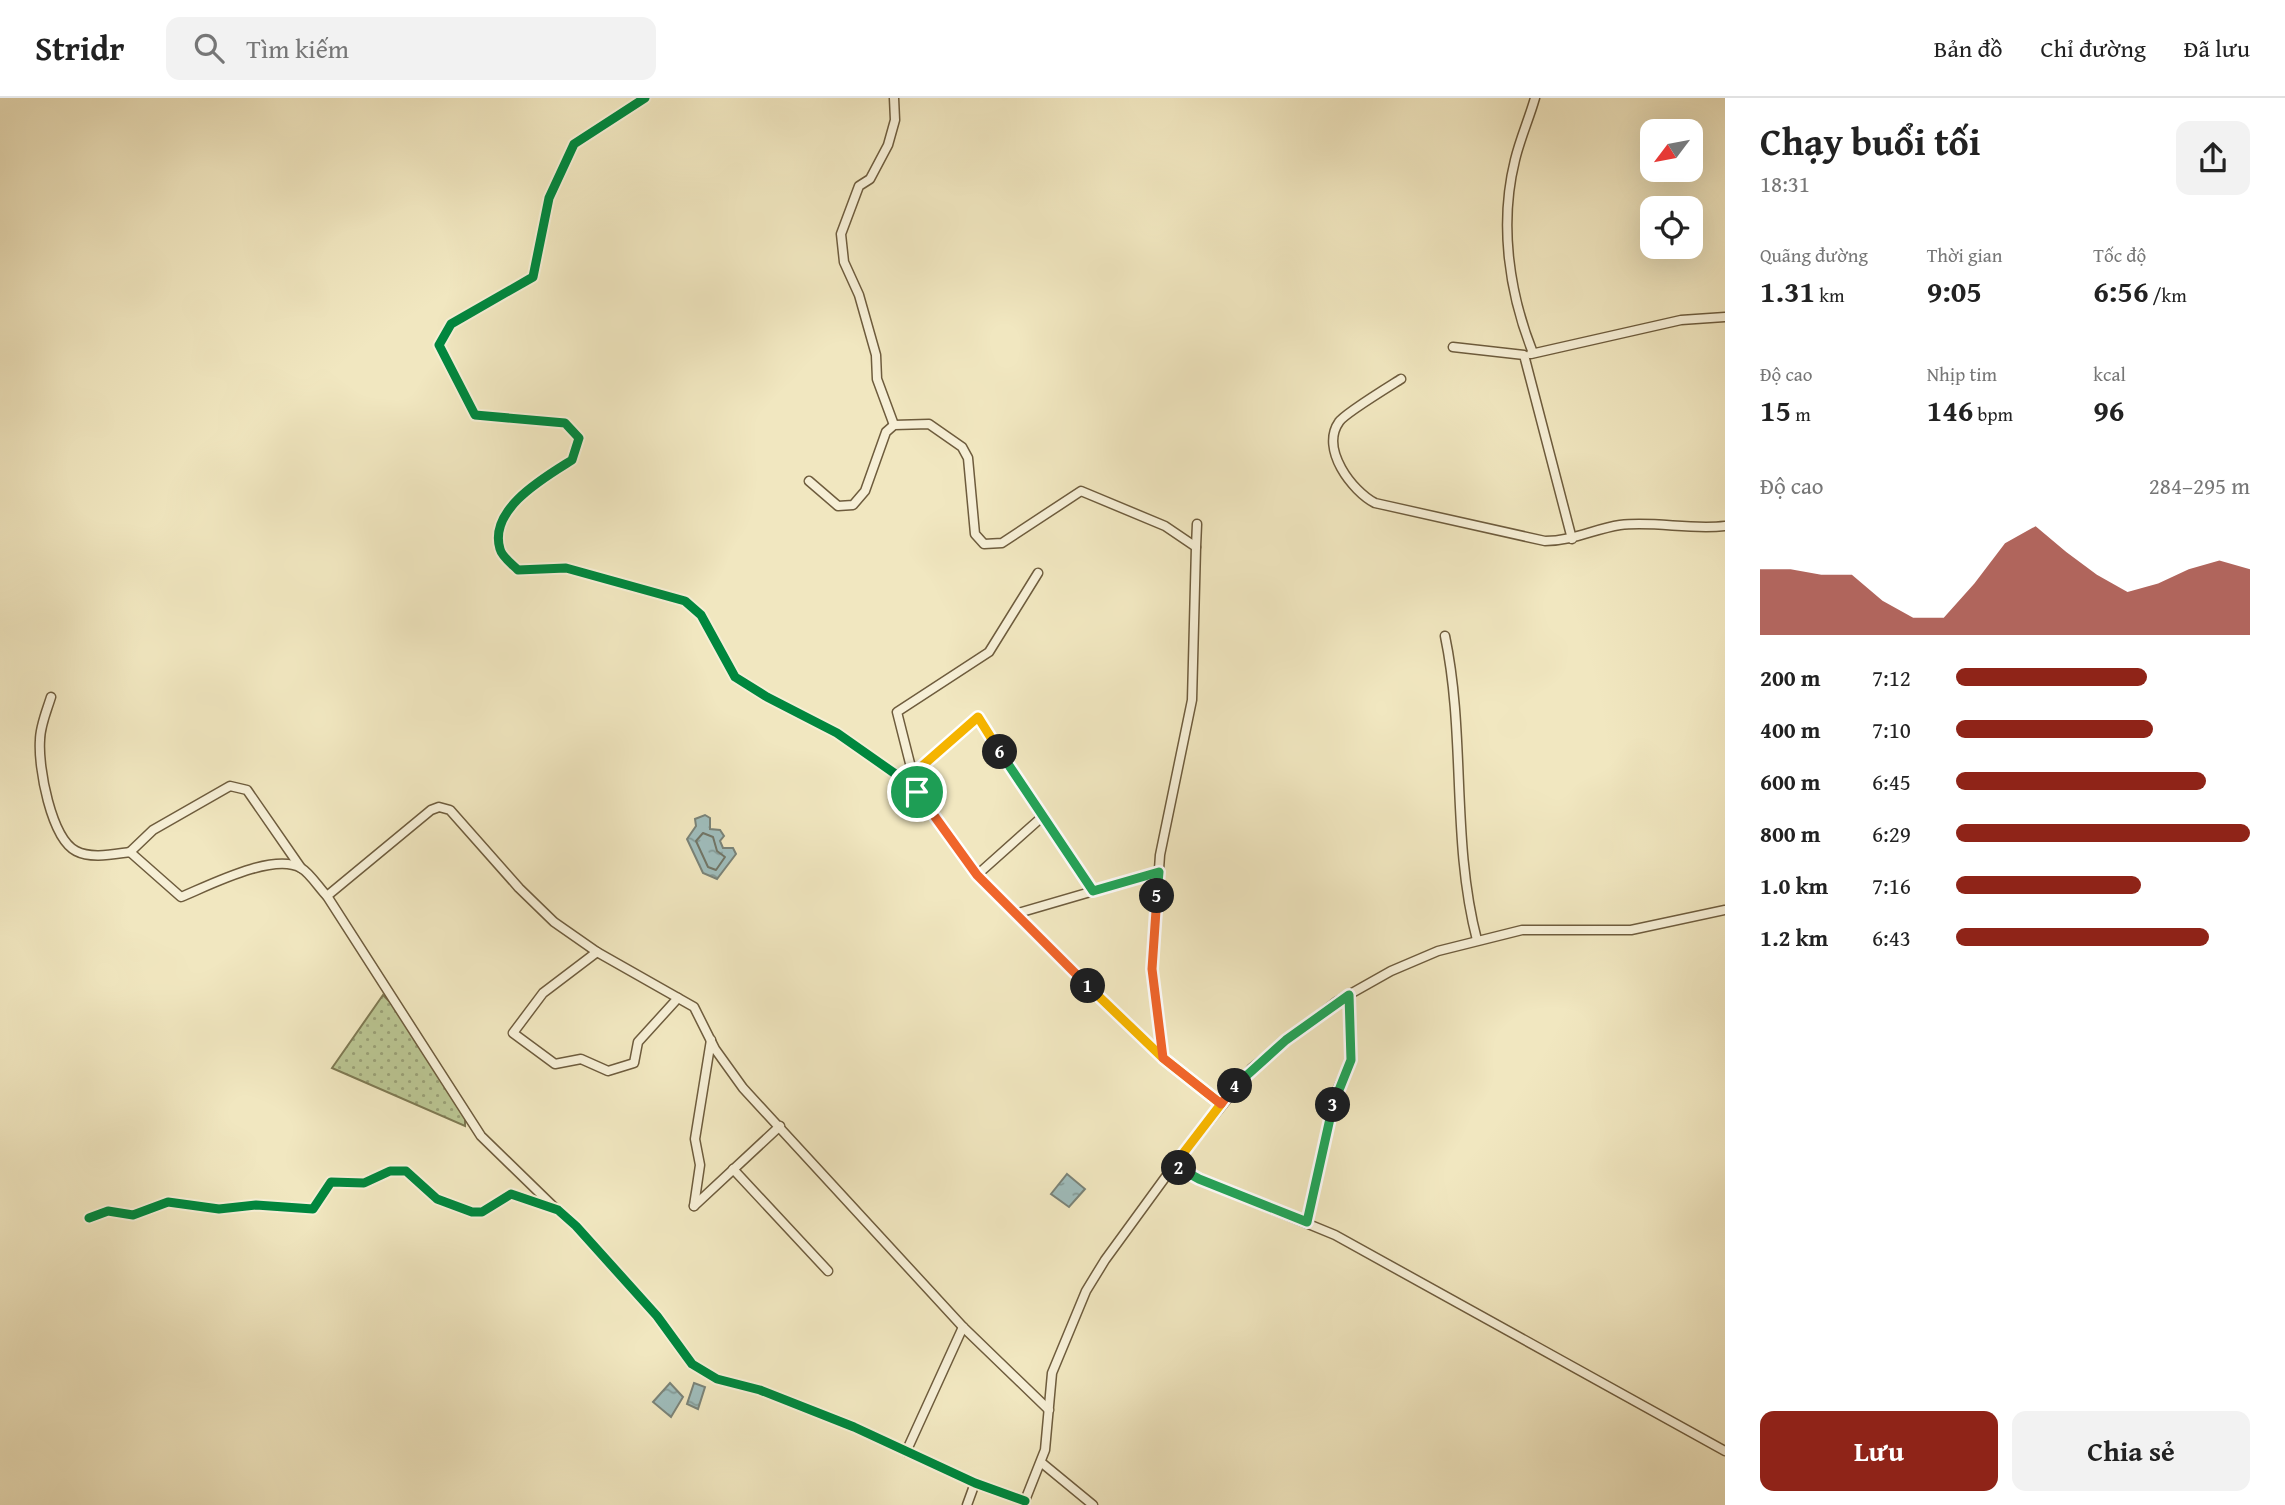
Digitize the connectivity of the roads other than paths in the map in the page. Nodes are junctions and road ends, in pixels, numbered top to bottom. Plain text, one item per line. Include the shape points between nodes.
1 (645, 98) edge
2 (894, 98) edge
3 (1535, 98) edge
4 (1725, 317) edge
5 (1452, 347) dead end
6 (1529, 354) junction
7 (1401, 379) dead end
8 (894, 425) junction
9 (809, 481) dead end
10 (1197, 524) dead end
11 (1725, 526) edge
12 (1572, 539) junction
13 (1196, 547) junction
14 (1038, 573) dead end
15 (1445, 636) dead end
16 (51, 697) dead end
17 (913, 774) junction
18 (917, 792) junction
19 (1042, 817) junction
20 (130, 852) junction
21 (301, 868) junction
22 (1159, 872) junction
23 (977, 875) junction
24 (1093, 891) junction
25 (327, 896) junction
26 (1725, 910) edge
27 (1015, 914) junction
28 (1477, 940) junction
29 (597, 952) junction
30 (1349, 995) junction
31 (678, 998) junction
32 (711, 1039) junction
33 (1163, 1058) junction
34 (1221, 1104) junction
35 (780, 1126) junction
36 (1175, 1164) junction
37 (733, 1169) junction
38 (558, 1210) junction
39 (89, 1218) dead end
40 (1307, 1222) junction
41 (828, 1270) dead end
42 (963, 1327) junction
43 (1049, 1410) junction
44 (1725, 1451) edge
45 (906, 1452) junction
46 (1042, 1463) junction
47 (975, 1483) junction
48 (1024, 1503) edge
49 (967, 1505) edge
50 (1093, 1505) edge

1 - 18 street via 574,144 549,198 533,276 451,324 439,345 475,415 565,423 579,438 572,460 527,489 513,504 498,536 500,552 518,570 566,568 685,601 701,615 736,677 837,733
2 - 8 street via 895,120 888,145 870,179 859,186 841,234 845,262 876,355 877,379
3 - 6 street via 1515,160 1508,260
4 - 6 street via 1681,320
5 - 6 street
6 - 12 street
7 - 12 street via 1350,411 1336,427 1340,465 1361,494 1383,506 1533,540
8 - 9 street via 886,432 865,491 853,505 838,506
8 - 13 street via 929,424 962,447 968,458 975,534 984,544 1002,543 1081,491 1165,526
10 - 13 street
11 - 12 street via 1619,525
13 - 22 street via 1192,700
14 - 17 street via 989,652 897,712
15 - 28 street via 1455,688 1466,894
16 - 20 street via 40,739 52,819 74,851 90,855
17 - 18 street
17 - 19 street via 978,717
18 - 23 street
19 - 23 street
19 - 24 street
20 - 21 street via 181,897 252,869 284,864
20 - 21 street via 153,830 230,786 247,790
21 - 25 street
22 - 24 street
22 - 33 street via 1152,969
23 - 27 street
24 - 27 street
25 - 29 street via 431,810 444,807 544,913
25 - 38 street via 481,1136
26 - 28 street via 1630,930 1541,928
27 - 33 street
28 - 30 street via 1416,960
29 - 31 street
29 - 31 street via 543,993 513,1033 555,1064 581,1059 607,1071 634,1063 638,1042
30 - 34 street via 1252,1068
30 - 40 street via 1351,1060 1335,1095
31 - 32 street via 694,1007
32 - 35 street via 726,1067
32 - 37 street via 695,1139 700,1165 694,1206
33 - 34 street
34 - 36 street
35 - 37 street
35 - 42 street
36 - 40 street via 1199,1179
36 - 43 street via 1086,1291 1055,1364
37 - 41 street
38 - 39 street via 512,1194 482,1212 472,1212 437,1199 405,1171 390,1171 364,1183 331,1182 313,1209 256,1205 219,1209 168,1202 133,1215 108,1211
38 - 45 street via 657,1316 692,1364 717,1379 760,1390
40 - 44 street
42 - 43 street
42 - 45 street
43 - 46 street
45 - 47 street
46 - 48 street
46 - 50 street
47 - 48 street
47 - 49 street

